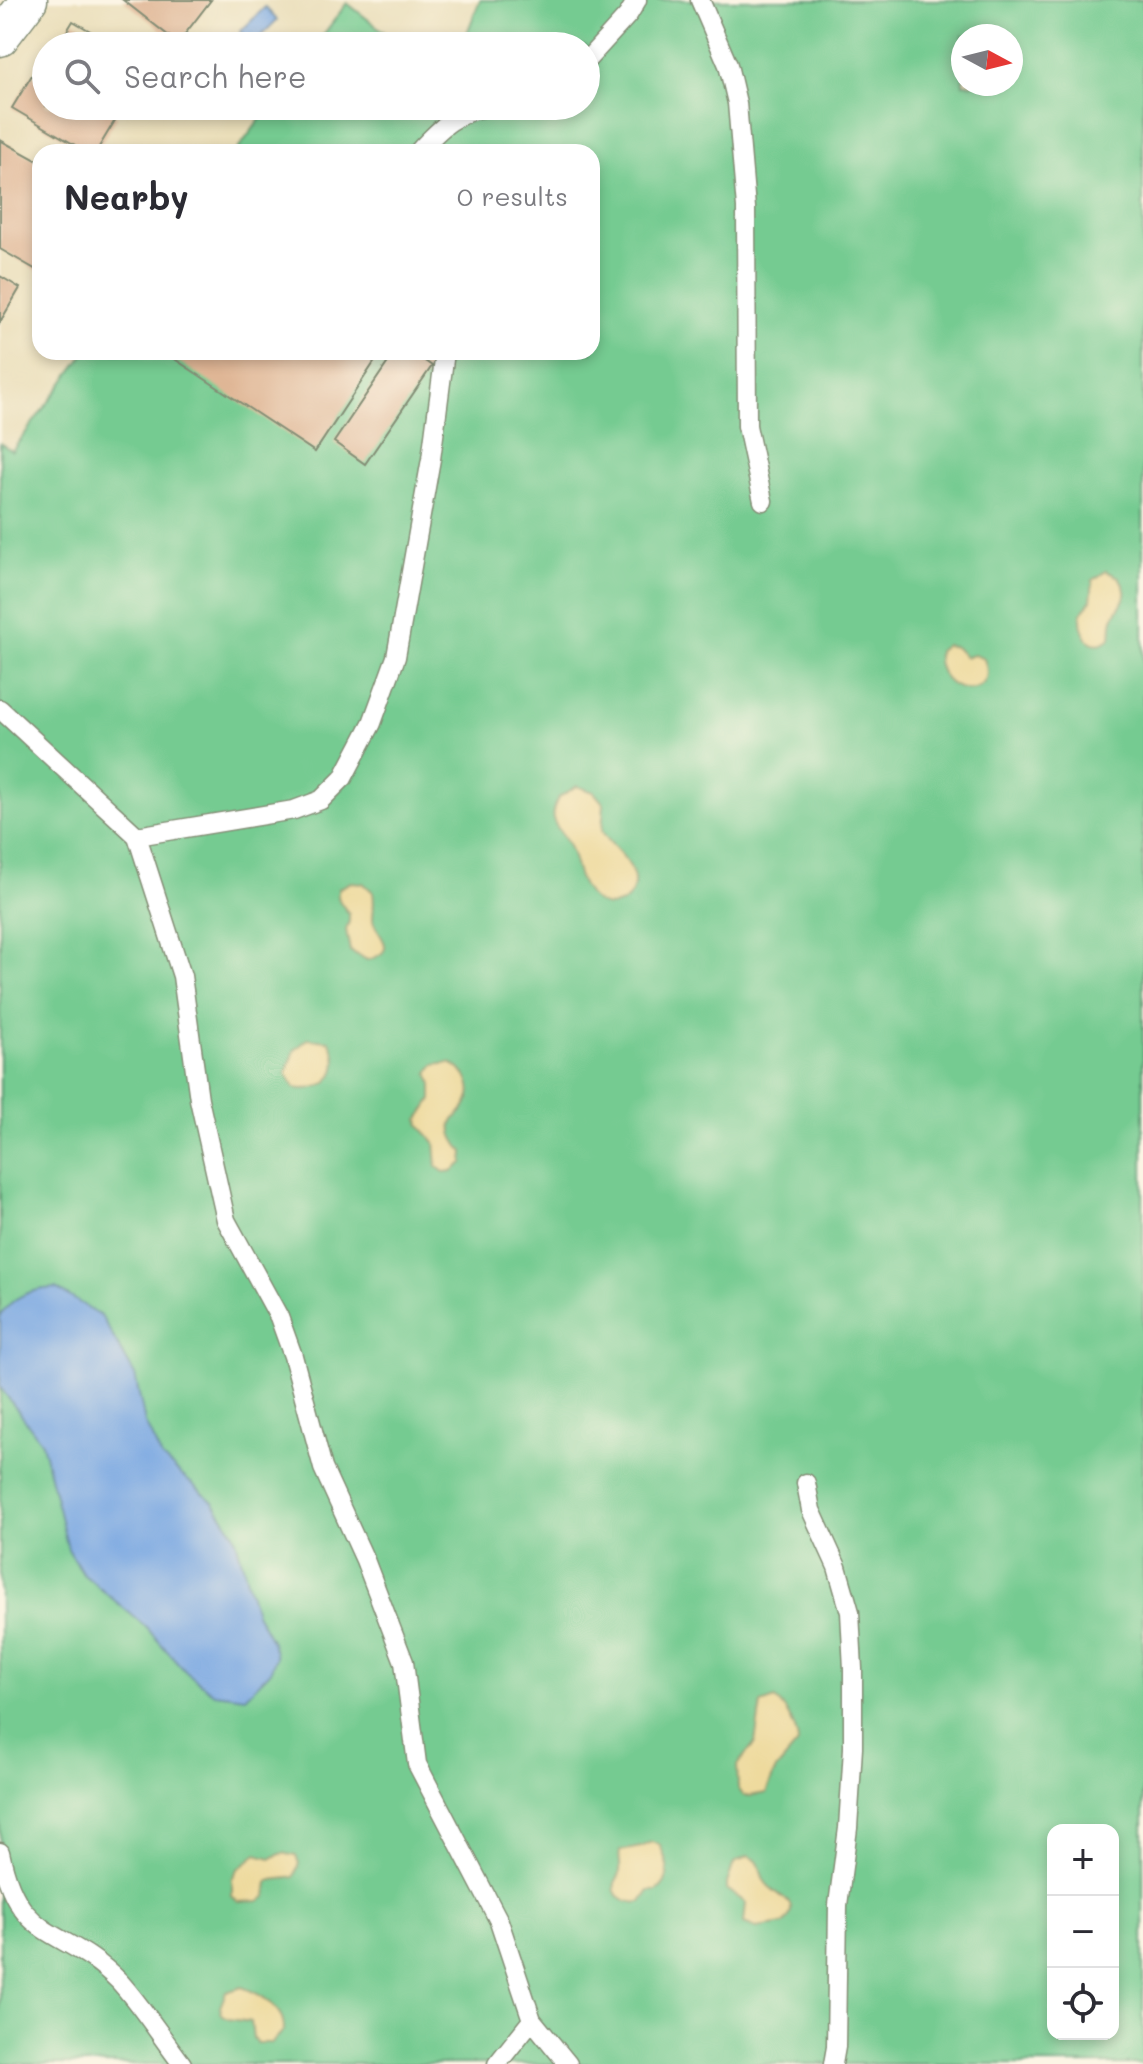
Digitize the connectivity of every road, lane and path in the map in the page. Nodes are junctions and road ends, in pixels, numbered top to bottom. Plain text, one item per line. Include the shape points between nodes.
1 (29, 0) edge
2 (637, 0) edge
3 (700, 0) edge
4 (0, 38) edge
5 (600, 46) edge
6 (450, 120) edge
7 (425, 144) edge
8 (444, 360) edge
9 (763, 501) dead end
10 (0, 709) edge
11 (137, 836) junction
12 (806, 1483) dead end
13 (0, 1852) edge
14 (532, 2020) junction
15 (182, 2064) edge
16 (497, 2064) edge
17 (568, 2064) edge
18 (833, 2064) edge

1 - 4 street
2 - 5 lane
3 - 9 lane via 728,65 737,103 746,208 747,426
6 - 7 lane
8 - 11 lane via 396,657 372,723 343,778 321,800 294,810
10 - 11 lane
11 - 14 lane via 182,976 199,1099 226,1220 279,1317 323,1468 404,1662 417,1764 499,1921
12 - 18 lane via 850,1612 853,1669
13 - 15 lane via 6,1880 32,1923 120,1982
14 - 16 lane
14 - 17 lane

